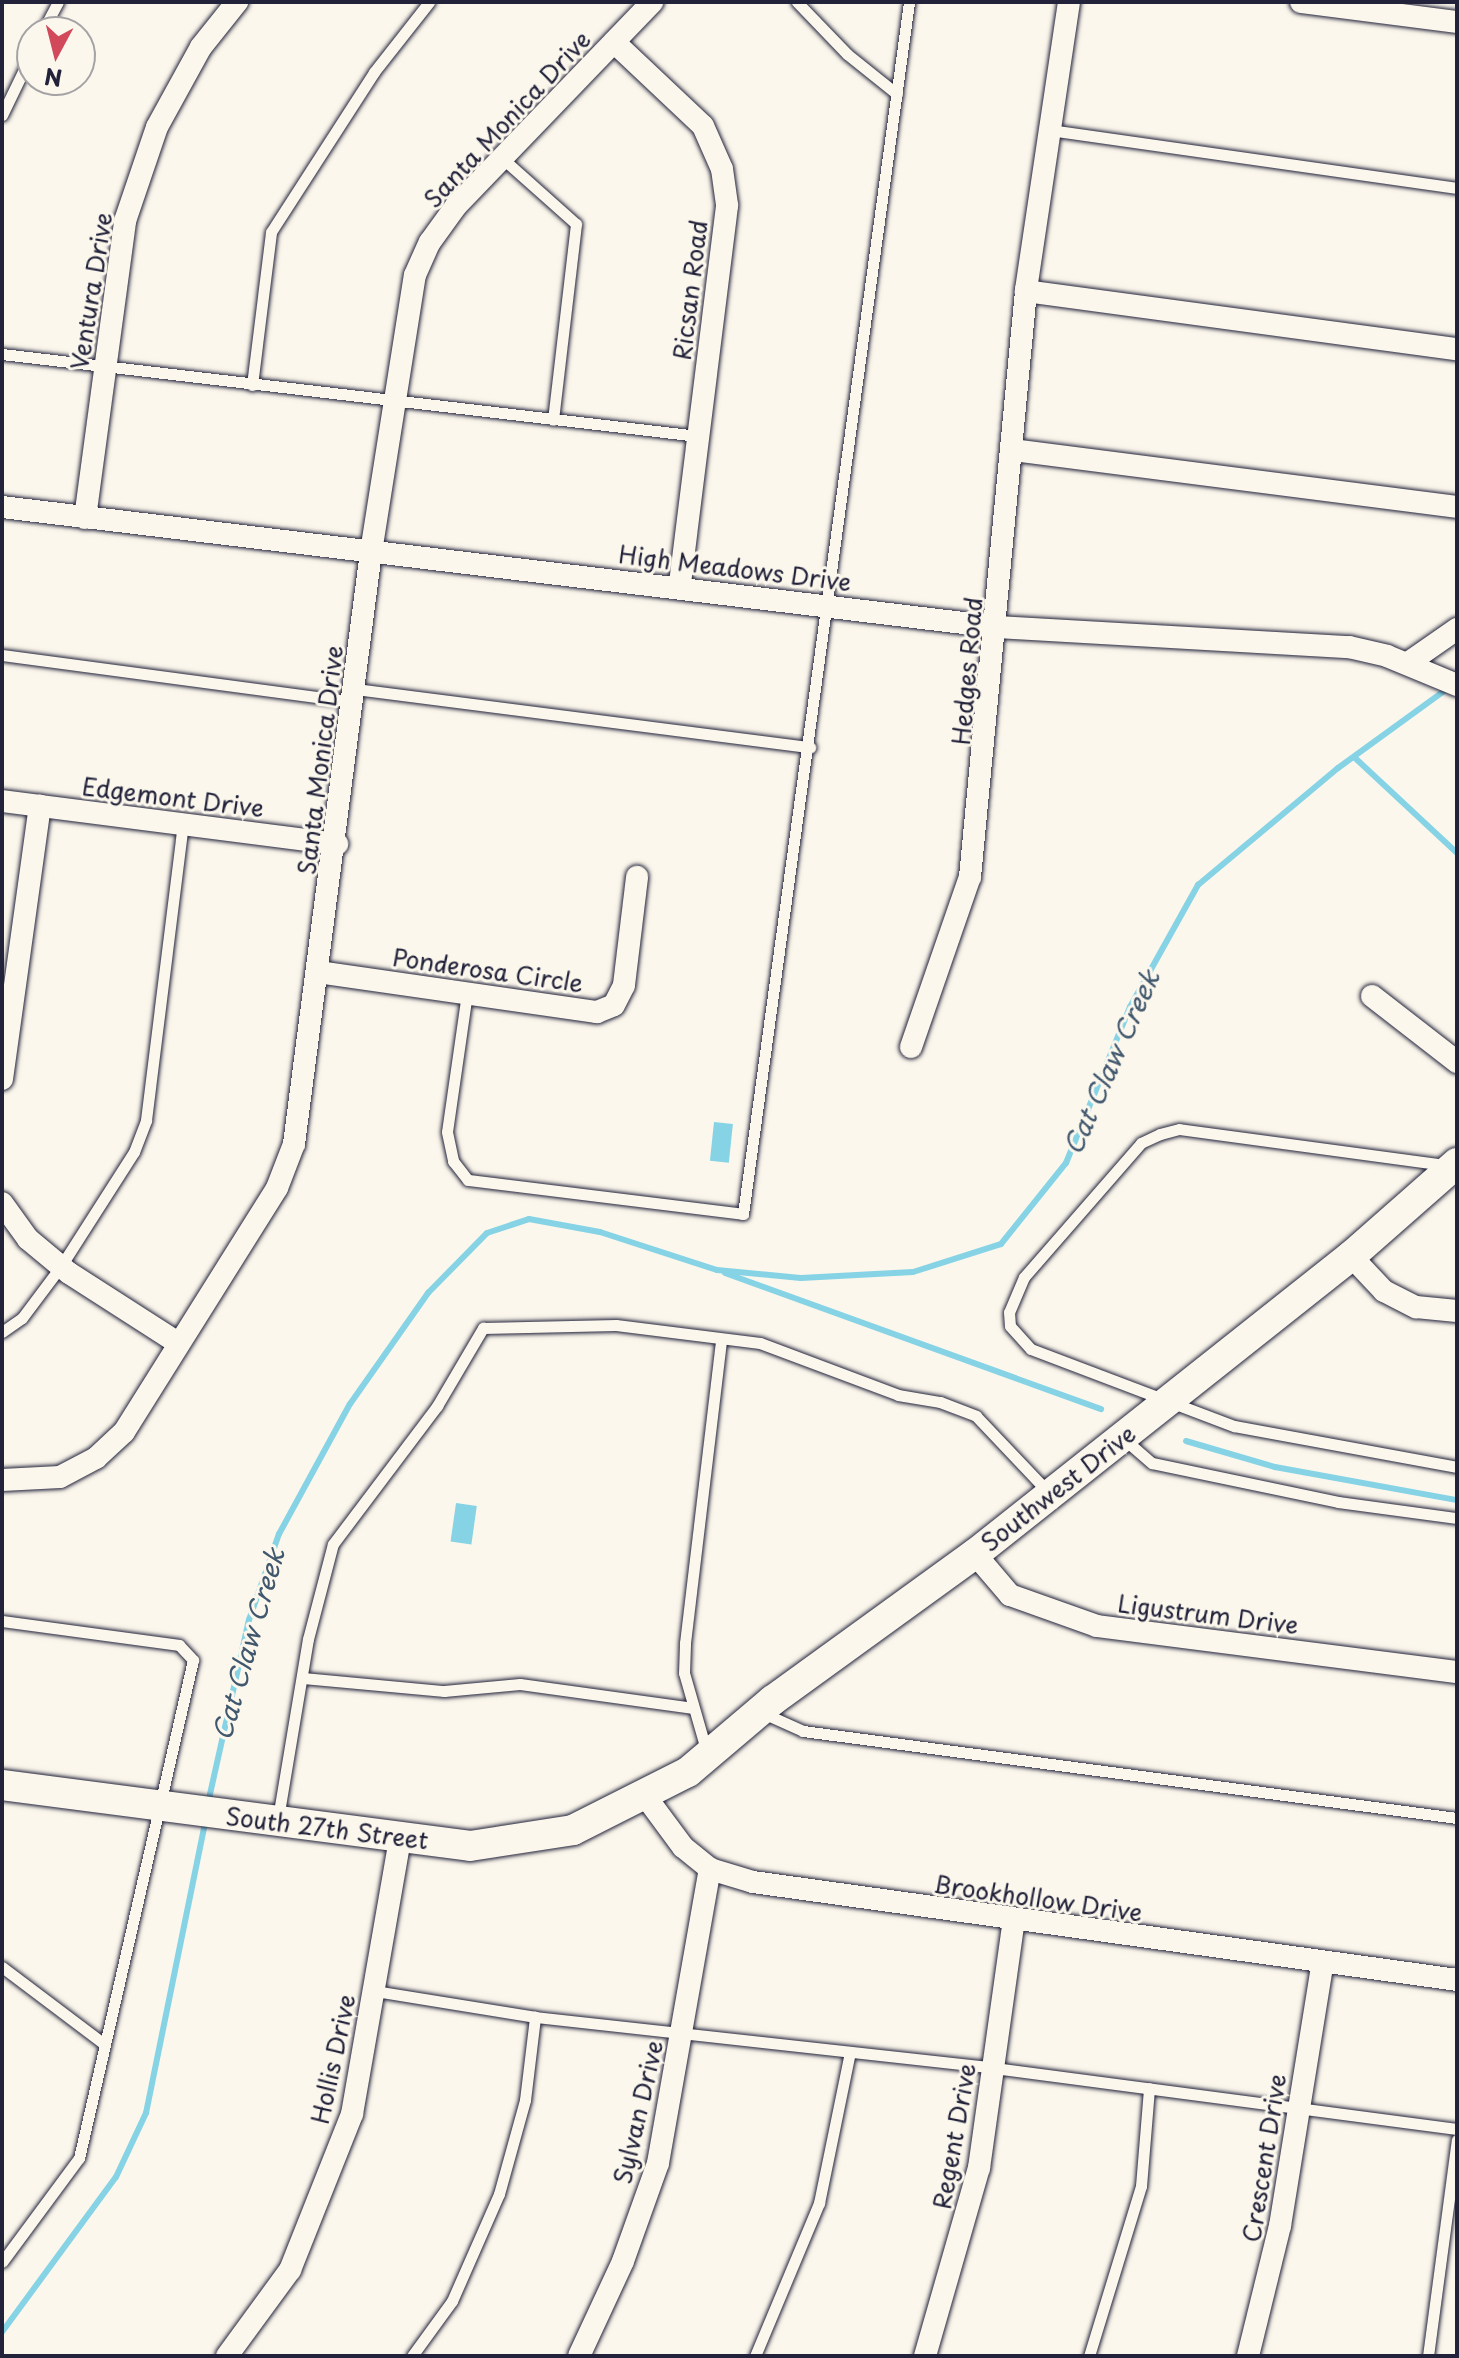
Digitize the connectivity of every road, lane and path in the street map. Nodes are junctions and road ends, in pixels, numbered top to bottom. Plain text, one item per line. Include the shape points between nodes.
1 (237, 2) edge
2 (429, 2) edge
3 (652, 2) edge
4 (797, 2) edge
5 (909, 2) edge
6 (1069, 2) edge
7 (1301, 2) edge
8 (1457, 22) edge
9 (614, 42) junction
10 (16, 86) edge
11 (897, 94) junction
12 (2, 115) edge
13 (1050, 130) junction
14 (502, 158) junction
15 (1457, 188) edge
16 (1026, 291) junction
17 (1457, 349) edge
18 (2, 354) edge
19 (105, 367) junction
20 (252, 385) junction
21 (394, 403) junction
22 (553, 420) junction
23 (698, 436) junction
24 (1013, 450) junction
25 (2, 507) edge
26 (1457, 507) edge
27 (85, 518) junction
28 (371, 552) junction
29 (680, 585) junction
30 (829, 606) junction
31 (997, 627) junction
32 (1457, 629) edge
33 (2, 655) edge
34 (1408, 663) junction
35 (1457, 685) edge
36 (355, 695) junction
37 (810, 747) junction
38 (2, 801) edge
39 (40, 806) junction
40 (183, 825) junction
41 (337, 844) junction
42 (637, 877) dead end
43 (318, 972) junction
44 (467, 993) junction
45 (1372, 996) dead end
46 (911, 1047) dead end
47 (1457, 1062) edge
48 (2, 1079) edge
49 (1456, 1165) edge
50 (2, 1203) edge
51 (1351, 1256) junction
52 (61, 1266) junction
53 (1457, 1311) edge
54 (2, 1332) edge
55 (721, 1339) junction
56 (178, 1343) junction
57 (1167, 1402) junction
58 (1122, 1437) junction
59 (1457, 1467) edge
60 (2, 1480) edge
61 (1050, 1495) junction
62 (1457, 1518) edge
63 (975, 1554) junction
64 (2, 1621) edge
65 (1457, 1672) edge
66 (303, 1678) junction
67 (693, 1708) junction
68 (759, 1712) junction
69 (707, 1755) junction
70 (2, 1785) edge
71 (646, 1797) junction
72 (162, 1806) junction
73 (1457, 1818) edge
74 (278, 1822) junction
75 (400, 1840) junction
76 (710, 1869) junction
77 (1014, 1920) junction
78 (1322, 1966) junction
79 (2, 1967) edge
80 (1457, 1980) edge
81 (375, 1991) junction
82 (535, 2017) junction
83 (683, 2033) junction
84 (104, 2044) junction
85 (850, 2052) junction
86 (994, 2068) junction
87 (1149, 2088) junction
88 (1299, 2107) junction
89 (1457, 2129) edge
90 (1457, 2140) edge
91 (2, 2262) edge
92 (227, 2356) edge
93 (412, 2356) edge
94 (579, 2356) edge
95 (755, 2356) edge
96 (925, 2356) edge
97 (1089, 2356) edge
98 (1248, 2356) edge
99 (1428, 2356) edge

1 - 19 street, Ventura Drive via 201,47 157,127 125,221
2 - 20 lane via 374,72 271,232
3 - 9 street, Santa Monica Drive
4 - 11 lane via 847,54
5 - 11 lane
6 - 13 street, Hedges Road
7 - 8 street
9 - 14 street, Santa Monica Drive
9 - 23 street, Ricsan Road via 703,126 722,169 727,206
10 - 12 lane
11 - 30 lane
13 - 15 lane
13 - 16 street, Hedges Road
14 - 21 street, Santa Monica Drive via 456,206 415,275
14 - 22 lane via 576,224
16 - 17 street
16 - 24 street, Hedges Road
18 - 19 lane
19 - 20 lane
19 - 27 street, Ventura Drive
20 - 21 lane
21 - 22 lane
21 - 28 street, Santa Monica Drive
22 - 23 lane
23 - 29 street, Ricsan Road
24 - 26 street
24 - 31 street, Hedges Road
25 - 27 street, High Meadows Drive
27 - 28 street, High Meadows Drive
28 - 29 street, High Meadows Drive
28 - 36 street, Santa Monica Drive
29 - 30 street, High Meadows Drive
30 - 31 street, High Meadows Drive
30 - 37 lane
31 - 34 street, High Meadows Drive via 1349,647
31 - 46 street, Hedges Road via 970,877
32 - 34 street
33 - 36 lane
34 - 35 street, High Meadows Drive
36 - 37 lane
36 - 41 street, Santa Monica Drive
37 - 44 lane via 743,1214 468,1180 453,1161 447,1132
38 - 39 street, Edgemont Drive
39 - 40 street, Edgemont Drive
39 - 48 street
40 - 41 street, Edgemont Drive
40 - 52 lane via 146,1120 134,1152
41 - 43 street, Santa Monica Drive
42 - 44 street, Ponderosa Circle via 624,985 614,1005 597,1012
43 - 44 street, Ponderosa Circle
43 - 56 street, Santa Monica Drive via 289,1158 270,1201
45 - 47 street
49 - 51 main road, Southwest Drive
49 - 57 lane via 1179,1129 1141,1143 1024,1277 1012,1300 1010,1326 1031,1349
50 - 52 street via 28,1239
51 - 53 street via 1384,1291 1416,1307
51 - 57 main road, Southwest Drive
52 - 54 lane via 22,1318
52 - 56 street
55 - 61 lane via 760,1343 898,1395 940,1402 976,1416
55 - 66 lane via 616,1325 483,1328 437,1406 333,1544
55 - 67 lane via 685,1643 684,1673
56 - 60 street, Santa Monica Drive via 124,1432 96,1458 60,1477
57 - 58 main road, Southwest Drive
57 - 59 lane via 1234,1426
58 - 61 main road, Southwest Drive
58 - 62 lane via 1152,1463 1338,1502
61 - 63 main road, Southwest Drive
63 - 65 street, Ligustrum Drive via 1010,1595 1097,1626
63 - 68 main road, Southwest Drive
64 - 72 lane via 179,1645 193,1660
66 - 67 lane via 444,1691 520,1684
66 - 74 lane
67 - 69 lane
68 - 69 main road, Southwest Drive
68 - 73 lane via 803,1731
69 - 71 main road, Southwest Drive
70 - 72 main road, South 27th Street
71 - 75 main road, South 27th Street via 573,1830 521,1840 470,1846
71 - 76 street, Brookhollow Drive via 683,1847
72 - 74 main road, South 27th Street
72 - 84 lane
74 - 75 main road, South 27th Street
75 - 81 street, Hollis Drive
76 - 77 street, Brookhollow Drive via 804,1892
76 - 83 street, Sylvan Drive
77 - 78 street, Brookhollow Drive
77 - 86 street, Regent Drive
78 - 80 street, Brookhollow Drive
78 - 88 street, Crescent Drive
79 - 84 lane
81 - 82 lane
81 - 92 street, Hollis Drive via 352,2114 322,2194 290,2270
82 - 83 lane
82 - 93 lane via 525,2100 499,2194 452,2301
83 - 85 lane
83 - 94 street, Sylvan Drive via 658,2163 623,2261
84 - 91 lane via 79,2158
85 - 86 lane
85 - 95 lane via 819,2203
86 - 87 lane
86 - 96 street, Regent Drive via 979,2168
87 - 88 lane
87 - 97 lane via 1141,2186
88 - 89 lane
88 - 98 street, Crescent Drive via 1267,2293
90 - 99 lane

